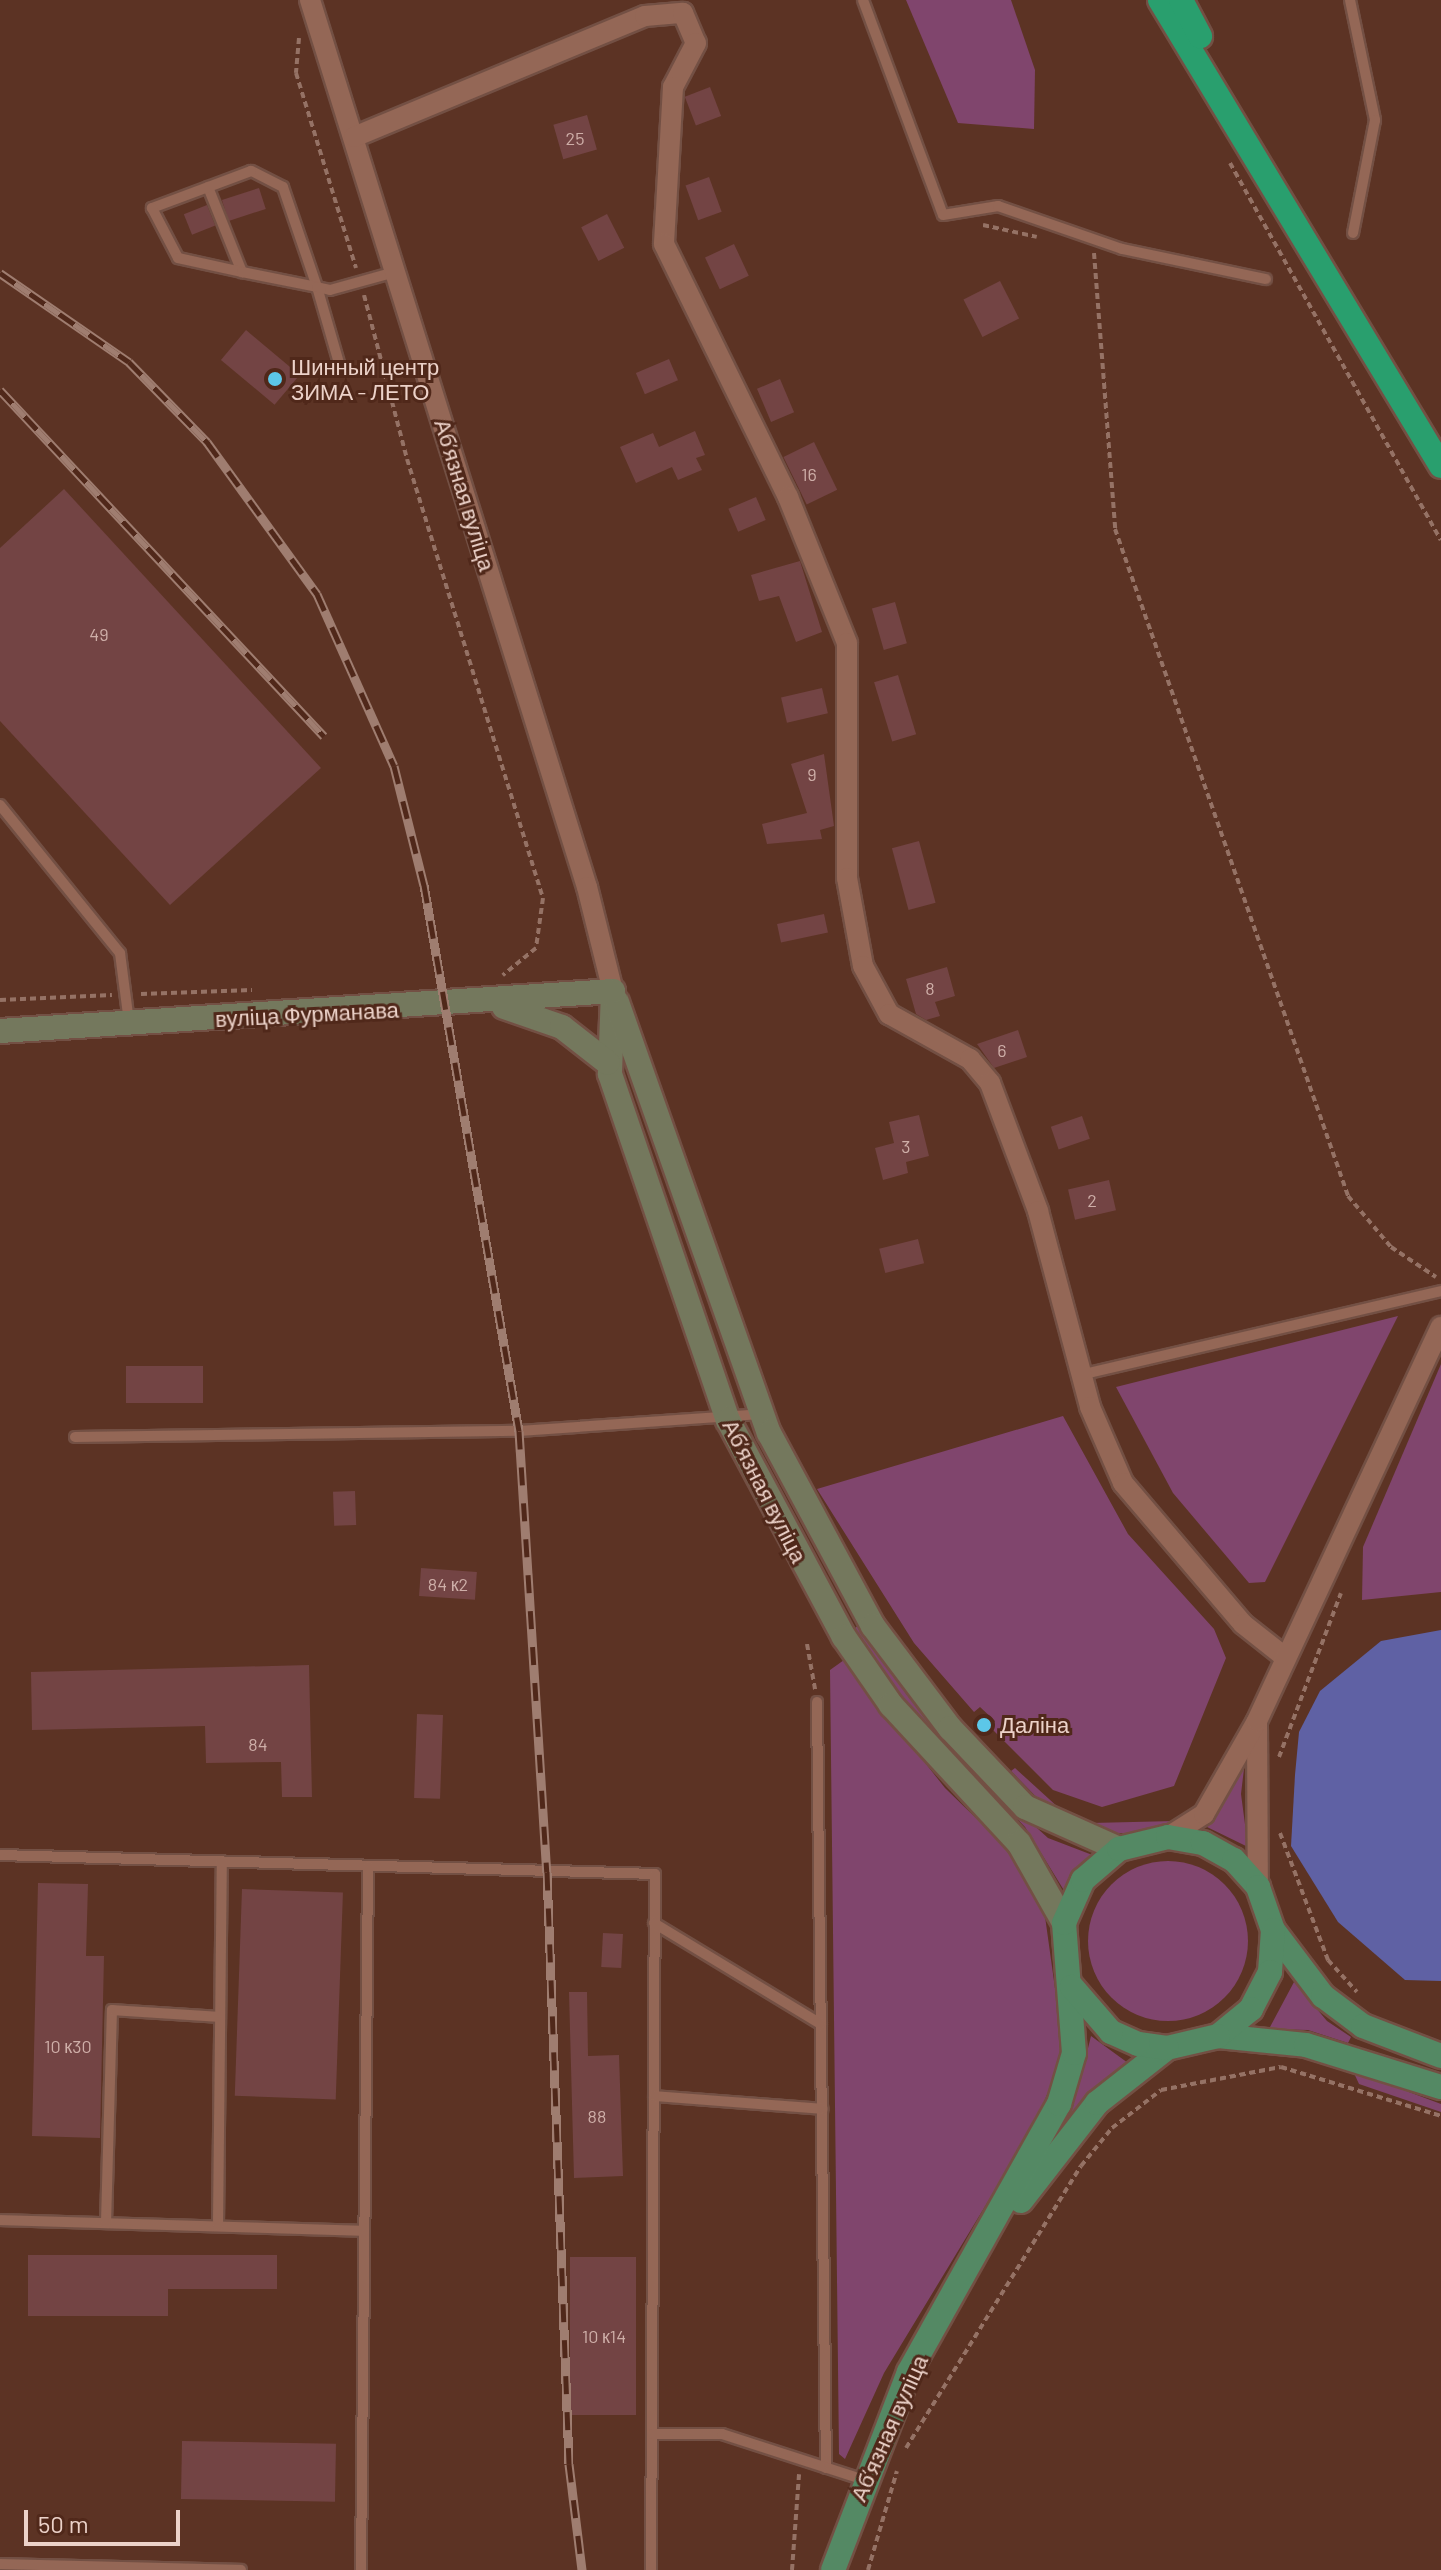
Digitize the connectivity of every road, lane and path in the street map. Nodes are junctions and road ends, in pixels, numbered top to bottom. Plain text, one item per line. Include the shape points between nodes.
1 (310, 0) edge
2 (863, 0) edge
3 (1160, 0) edge
4 (1181, 0) edge
5 (1350, 0) edge
6 (297, 26) dead end
7 (354, 137) junction
8 (1224, 153) dead end
9 (208, 187) junction
10 (943, 215) junction
11 (1353, 233) dead end
12 (1048, 240) dead end
13 (1078, 247) dead end
14 (1320, 265) junction
15 (242, 272) junction
16 (395, 272) junction
17 (1266, 279) dead end
18 (361, 283) junction
19 (317, 287) junction
20 (341, 370) dead end
21 (1441, 466) edge
22 (1441, 540) edge
23 (0, 805) edge
24 (499, 978) dead end
25 (267, 990) dead end
26 (613, 991) junction
27 (126, 994) junction
28 (0, 1000) edge
29 (490, 1003) junction
30 (129, 1024) junction
31 (0, 1031) edge
32 (608, 1063) junction
33 (1441, 1280) edge
34 (1441, 1291) edge
35 (1441, 1327) edge
36 (1080, 1375) junction
37 (762, 1414) junction
38 (728, 1420) junction
39 (75, 1437) dead end
40 (1344, 1585) dead end
41 (807, 1644) dead end
42 (1285, 1657) junction
43 (817, 1702) joint
44 (1257, 1721) junction
45 (1277, 1773) dead end
46 (1277, 1821) dead end
47 (1168, 1837) junction
48 (1119, 1849) junction
49 (0, 1855) edge
50 (222, 1861) junction
51 (368, 1866) junction
52 (1258, 1887) junction
53 (654, 1923) junction
54 (1064, 1923) junction
55 (1273, 1930) junction
56 (1072, 1987) junction
57 (1366, 2002) dead end
58 (220, 2017) junction
59 (821, 2024) junction
60 (1218, 2036) junction
61 (1167, 2048) junction
62 (1441, 2056) edge
63 (1441, 2087) edge
64 (654, 2096) junction
65 (822, 2109) junction
66 (1441, 2116) edge
67 (0, 2220) edge
68 (106, 2223) junction
69 (218, 2226) junction
70 (364, 2231) junction
71 (983, 2251) junction
72 (652, 2434) junction
73 (801, 2459) junction
74 (826, 2468) junction
75 (864, 2480) junction
76 (0, 2564) edge
77 (241, 2570) edge
78 (361, 2570) edge
79 (651, 2570) edge
80 (792, 2570) edge
81 (833, 2570) edge
82 (868, 2570) edge

1 - 7 street, Абʼязная вуліца
2 - 10 lane
3 - 14 highway
4 - 14 highway
5 - 11 lane via 1375,120
6 - 18 path via 296,73
7 - 16 street, Абʼязная вуліца
7 - 36 street via 645,16 683,13 696,43 673,87 664,244 788,497 847,643 847,878 863,966 889,1014 970,1059 990,1083 1038,1211
8 - 22 path
9 - 15 lane
9 - 15 lane via 152,208 178,258
9 - 19 lane via 251,171 283,187
10 - 12 path
10 - 17 lane via 998,206 1122,249
13 - 33 path via 1093,251 1115,529 1348,1196 1391,1247
14 - 21 highway
15 - 19 lane
16 - 18 lane
16 - 26 street, Абʼязная вуліца via 587,887
18 - 19 lane
18 - 24 path via 407,459 543,898 536,948
19 - 20 lane
23 - 27 lane via 120,953
25 - 27 path
26 - 29 street, вуліца Фурманава
26 - 32 street, Абʼязная вуліца
26 - 37 street, Абʼязная вуліца
27 - 28 path
27 - 30 lane
29 - 30 street, вуліца Фурманава
29 - 32 street via 562,1027
30 - 31 street, вуліца Фурманава
32 - 38 street, Абʼязная вуліца
34 - 36 lane
35 - 42 street
36 - 42 street via 1123,1483 1243,1624
37 - 38 lane
37 - 48 street, Абʼязная вуліца via 808,1515 873,1626 950,1728 1025,1807
38 - 39 lane
38 - 54 street, Абʼязная вуліца via 844,1637 891,1705 1019,1843
40 - 45 path
41 - 43 path
42 - 44 street
43 - 59 lane
44 - 47 street via 1204,1814
44 - 52 street
46 - 57 path via 1328,1960
47 - 48 main road, Абʼязная вуліца
47 - 52 main road, Абʼязная вуліца via 1203,1843 1234,1860
48 - 54 main road, Абʼязная вуліца via 1083,1880
49 - 50 lane
50 - 51 lane
50 - 58 lane
51 - 53 lane via 655,1874
51 - 70 lane
52 - 55 main road, Абʼязная вуліца
53 - 59 lane
53 - 64 lane
54 - 56 main road, Абʼязная вуліца
55 - 60 main road, Абʼязная вуліца via 1270,1972 1251,2009
55 - 62 main road via 1323,1996 1363,2026
56 - 61 main road, Абʼязная вуліца via 1111,2032
56 - 71 main road, Абʼязная вуліца via 1074,2053 1059,2104
58 - 68 lane via 112,2010
58 - 69 lane
59 - 65 lane
60 - 61 main road, Абʼязная вуліца
60 - 63 main road via 1306,2045
61 - 71 main road, Абʼязная вуліца via 1097,2103
64 - 65 lane
64 - 72 lane
65 - 74 lane
66 - 82 path via 1281,2067 1161,2090 1135,2106 1081,2166 902,2454
67 - 68 lane
68 - 69 lane
69 - 70 lane
70 - 78 lane
71 - 75 main road, Абʼязная вуліца via 909,2372
72 - 73 lane via 722,2434
72 - 79 lane
73 - 74 lane
73 - 80 path
74 - 75 lane
75 - 81 main road, Абʼязная вуліца
76 - 77 lane

